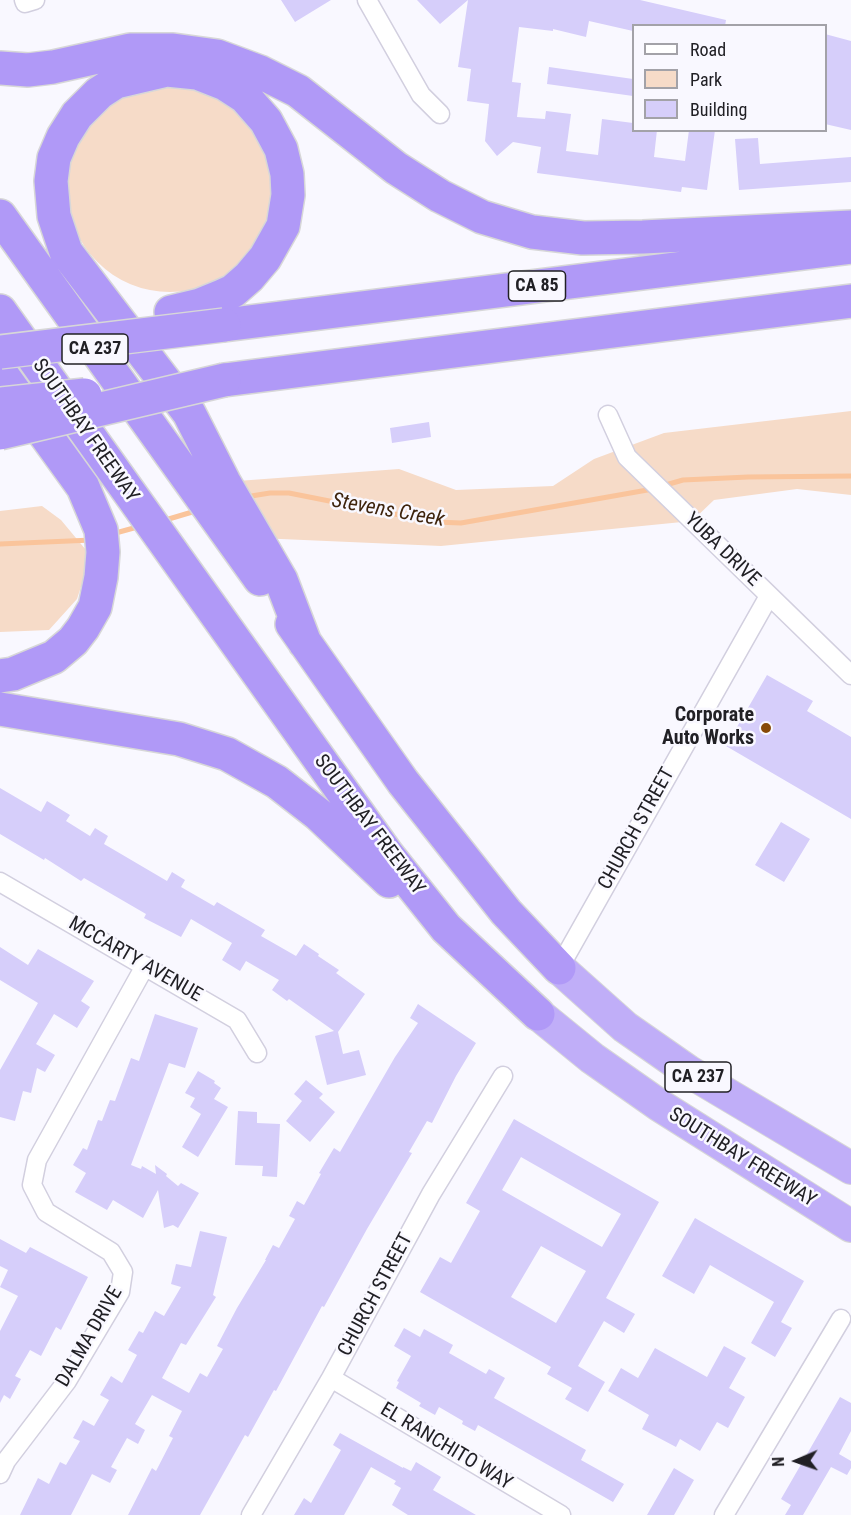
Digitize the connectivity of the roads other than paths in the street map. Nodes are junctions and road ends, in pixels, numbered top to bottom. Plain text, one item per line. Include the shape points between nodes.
1 (367, 0) edge
2 (0, 68) edge
3 (440, 114) dead end
4 (0, 216) edge
5 (851, 227) edge
6 (851, 247) edge
7 (851, 302) edge
8 (0, 311) edge
9 (0, 347) edge
10 (0, 352) edge
11 (0, 372) edge
12 (224, 380) junction
13 (0, 404) edge
14 (608, 415) dead end
15 (0, 433) edge
16 (246, 542) junction
17 (769, 596) junction
18 (851, 675) edge
19 (0, 676) edge
20 (0, 709) edge
21 (0, 882) edge
22 (446, 928) junction
23 (145, 966) junction
24 (559, 968) junction
25 (538, 1014) joint
26 (257, 1053) dead end
27 (502, 1076) dead end
28 (851, 1168) edge
29 (851, 1226) edge
30 (841, 1319) dead end
31 (331, 1378) junction
32 (0, 1474) edge
33 (251, 1515) edge
34 (561, 1515) edge
35 (724, 1515) edge

1 - 3 street via 421,95
2 - 5 highway via 53,67 130,50 217,56 298,91 396,168 440,196 482,217 532,232 613,238
4 - 16 highway, CA 237 via 190,483
6 - 10 highway, CA 85, bridge
7 - 12 highway
8 - 22 highway, SOUTHBAY FREEWAY / CA 237 via 387,854
9 - 16 highway via 171,312 200,305 233,291 249,277 283,226 288,195 281,149 266,121 245,97 197,73 167,70 116,82 77,115 54,158 51,181 54,216 66,252 189,413 224,482
11 - 19 highway via 83,487 101,530 103,552 94,608 73,641 54,657
12 - 13 highway, bridge
12 - 15 highway, bridge
14 - 17 street, YUBA DRIVE via 627,457
16 - 24 highway, CA 237 via 281,580 305,643 403,782 506,912
17 - 18 street, YUBA DRIVE
17 - 24 street, CHURCH STREET
20 - 22 highway via 179,739 227,754 276,782 318,814
21 - 23 street, MCCARTY AVENUE
22 - 25 highway, SOUTHBAY FREEWAY / CA 237
23 - 26 street, MCCARTY AVENUE via 237,1020
23 - 32 street, DALMA DRIVE via 37,1160 32,1185 46,1212 111,1252 123,1272 120,1292 67,1381
24 - 28 highway, CA 237 via 625,1027 688,1071
25 - 29 highway, SOUTHBAY FREEWAY / CA 237 via 659,1106
27 - 31 street, CHURCH STREET via 432,1193
30 - 35 street
31 - 33 street, CHURCH STREET
31 - 34 street, EL RANCHITO WAY

